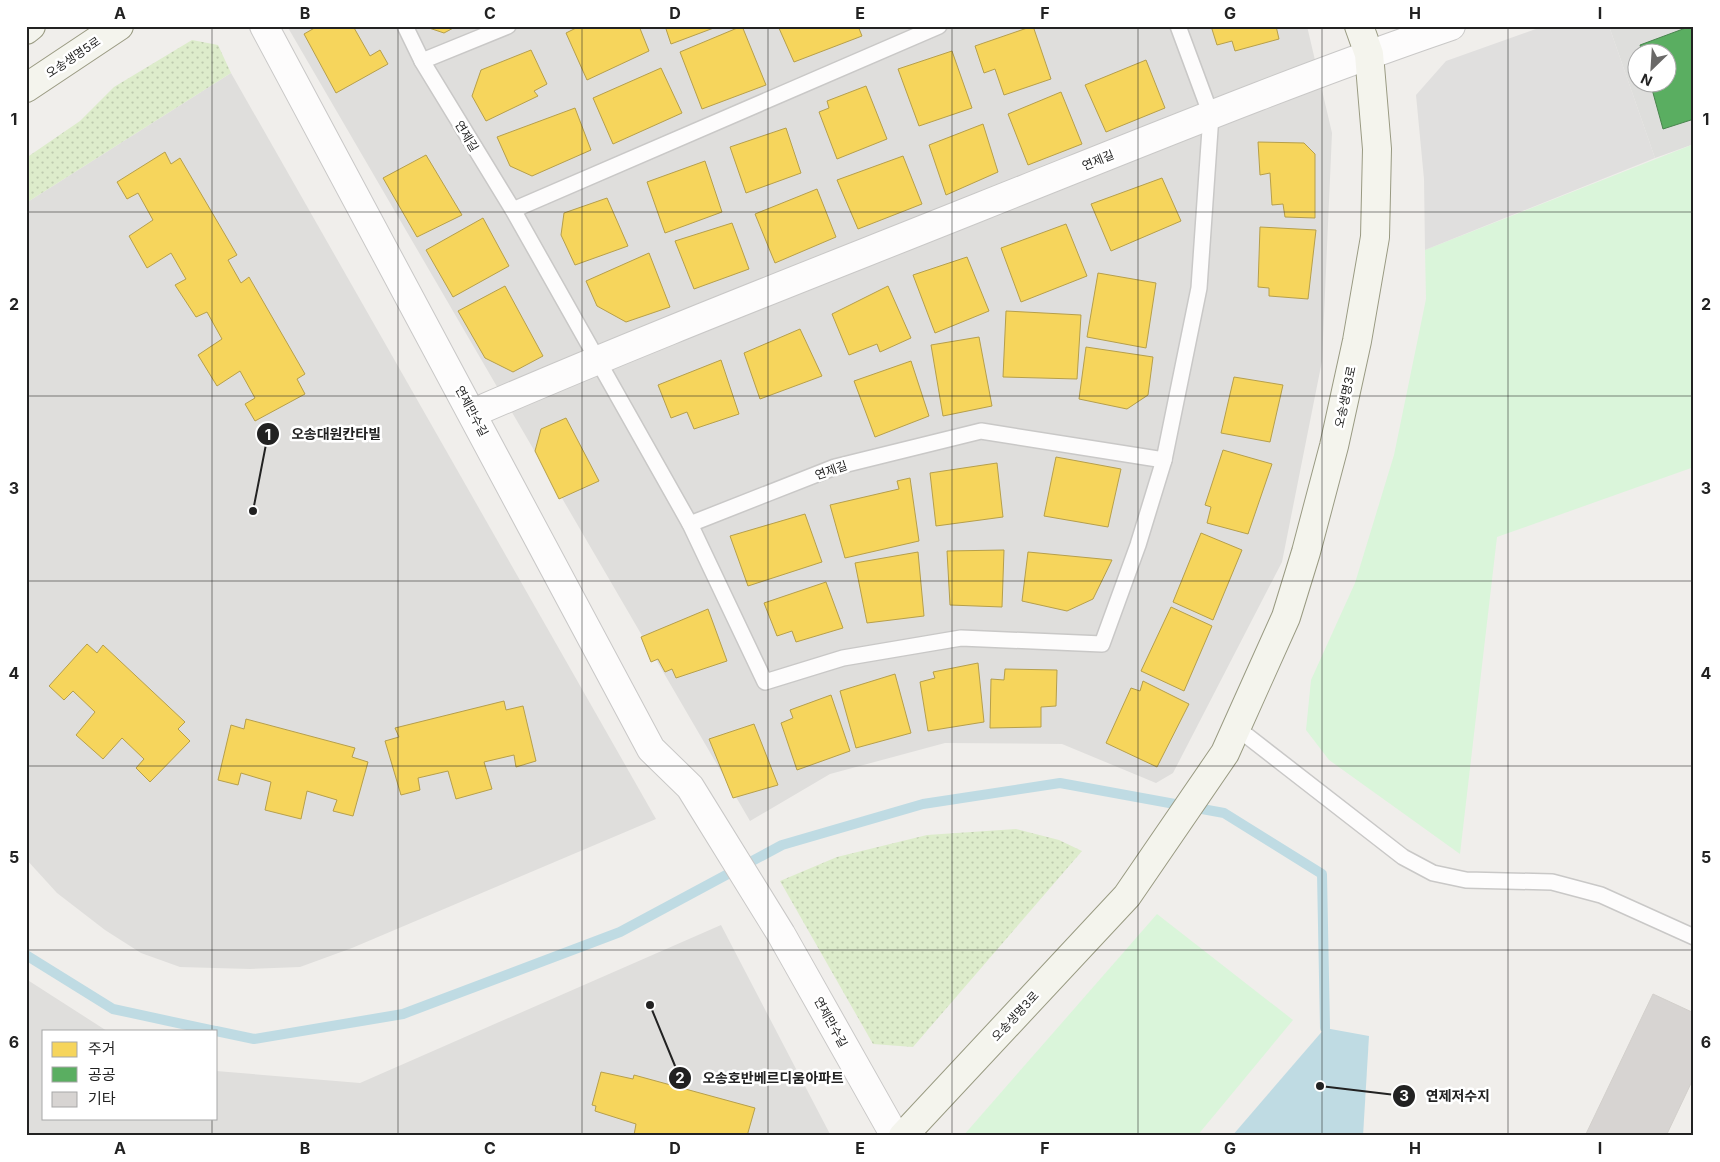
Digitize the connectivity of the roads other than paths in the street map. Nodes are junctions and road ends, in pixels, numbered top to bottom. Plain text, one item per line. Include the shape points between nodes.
1 (31, 26) edge
2 (119, 26) edge
3 (264, 26) edge
4 (405, 26) edge
5 (508, 26) edge
6 (939, 26) edge
7 (1178, 26) edge
8 (1359, 26) edge
9 (1451, 26) edge
10 (26, 30) edge
11 (1369, 54) junction
12 (422, 61) junction
13 (26, 88) edge
14 (1211, 115) junction
15 (512, 210) junction
16 (596, 360) junction
17 (473, 413) junction
18 (1164, 460) junction
19 (690, 524) junction
20 (1237, 728) junction
21 (1694, 937) edge
22 (895, 1136) edge
23 (903, 1136) edge

1 - 10 street
2 - 13 street, 오송생명5로
3 - 17 street, 연제만수길
4 - 12 lane, 연제길
5 - 12 lane
6 - 15 lane
7 - 14 lane
8 - 11 street, 오송생명3로
9 - 11 street, 연제길
11 - 14 street, 연제길
11 - 20 street, 오송생명3로 via 1377,149 1375,237 1357,341 1334,446 1286,617
12 - 15 lane, 연제길
14 - 16 street, 연제길
14 - 18 lane via 1199,288
15 - 16 lane, 연제길
16 - 17 street, 연제길
16 - 19 lane, 연제길
17 - 22 street, 연제만수길 via 651,749 690,787 781,934
18 - 19 lane, 연제길 via 981,431 835,467
18 - 19 lane via 1138,545 1102,644 961,638 843,658 765,682
20 - 21 lane via 1403,857 1433,873 1466,880 1555,883 1601,895
20 - 23 street, 오송생명3로 via 1225,752 1127,896

